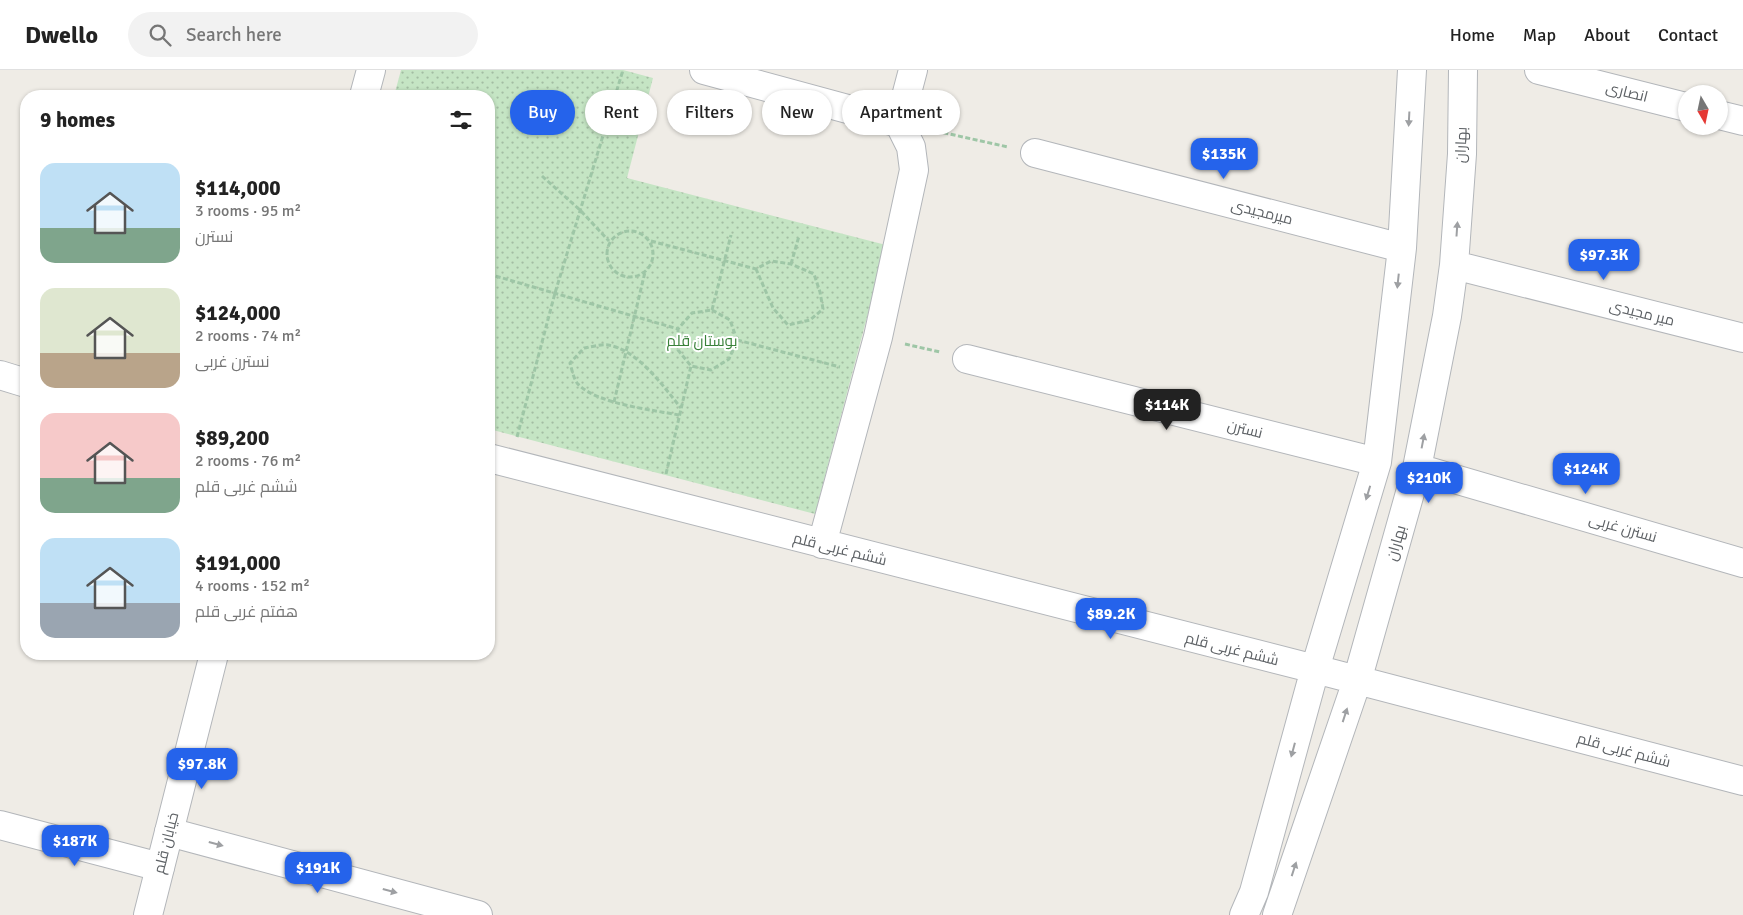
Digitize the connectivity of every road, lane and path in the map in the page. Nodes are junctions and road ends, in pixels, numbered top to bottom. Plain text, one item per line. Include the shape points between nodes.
1 (371, 70) edge
2 (623, 70) edge
3 (704, 70) edge
4 (913, 70) edge
5 (1412, 70) edge
6 (1463, 70) edge
7 (1539, 70) edge
8 (366, 90) edge
9 (908, 90) edge
10 (1678, 105) edge
11 (842, 108) edge
12 (1728, 117) edge
13 (1743, 121) edge
14 (905, 135) edge
15 (953, 135) edge
16 (1035, 153) joint
17 (542, 176) dead end
18 (580, 210) junction
19 (731, 235) dead end
20 (799, 236) dead end
21 (609, 241) junction
22 (651, 242) junction
23 (1402, 248) junction
24 (725, 261) junction
25 (791, 264) junction
26 (1454, 265) junction
27 (756, 269) junction
28 (645, 272) junction
29 (495, 276) edge
30 (555, 293) junction
31 (712, 310) junction
32 (634, 316) junction
33 (678, 329) junction
34 (878, 338) junction
35 (1743, 338) edge
36 (737, 340) junction
37 (626, 352) junction
38 (967, 359) joint
39 (691, 366) junction
40 (868, 374) junction
41 (0, 376) edge
42 (20, 381) edge
43 (614, 402) junction
44 (681, 408) junction
45 (679, 415) junction
46 (499, 461) edge
47 (1377, 462) junction
48 (1417, 468) junction
49 (659, 502) junction
50 (822, 544) junction
51 (1743, 563) edge
52 (212, 660) edge
53 (1315, 670) junction
54 (1356, 681) junction
55 (1743, 781) edge
56 (0, 825) edge
57 (169, 832) junction
58 (160, 867) junction
59 (148, 915) edge
60 (478, 915) edge
61 (1244, 915) edge
62 (1277, 915) edge

1 - 8 street
2 - 18 path
3 - 11 street
4 - 9 street
5 -> 23 street
26 -> 6 street, بهاران via 1462,154
7 - 10 street, انصاری
12 - 13 street
14 - 34 street via 911,147 914,170
15 - 16 path
16 - 23 street, میرمجیدی
17 - 18 path
18 - 21 path
18 - 30 path
19 - 24 path
20 - 25 path
21 - 22 path via 622,231 638,231
21 - 28 path via 606,257 614,272 630,278
22 - 24 path
22 - 28 path via 654,258
23 -> 47 street
24 - 27 path
24 - 31 path
25 - 27 path via 771,262
25 - 27 path via 814,274 823,309 810,320 788,325 772,308
26 - 35 street, میر مجیدی
48 -> 26 street, بهاران
28 - 32 path
29 - 30 path
30 - 32 path
30 - 46 path
31 - 33 path via 692,313
31 - 36 path via 730,320
32 - 33 path
32 - 37 path
33 - 39 path via 678,350
34 - 38 path
34 - 40 street
36 - 39 path via 730,360 711,370
36 - 40 path
37 - 43 path
37 - 43 path via 607,345 584,348 570,364 578,384 596,396
37 - 44 path via 648,369
38 - 47 street, نسترن
39 - 44 path
40 - 50 street
41 - 42 street
43 - 45 path
44 - 45 path
45 - 49 path
46 - 49 street, ششم غربی قلم
47 -> 53 street
48 - 51 street, نسترن غربی
48 - 54 street, بهاران
49 - 50 street, ششم غربی قلم
50 - 53 street, ششم غربی قلم
52 - 57 street, خیابان قلم
53 - 54 street, ششم غربی قلم
53 -> 61 street via 1254,892
54 - 55 street, ششم غربی قلم
62 -> 54 street, بهاران
56 - 58 street
57 - 58 street, خیابان قلم
57 -> 60 street
58 - 59 street, خیابان قلم

